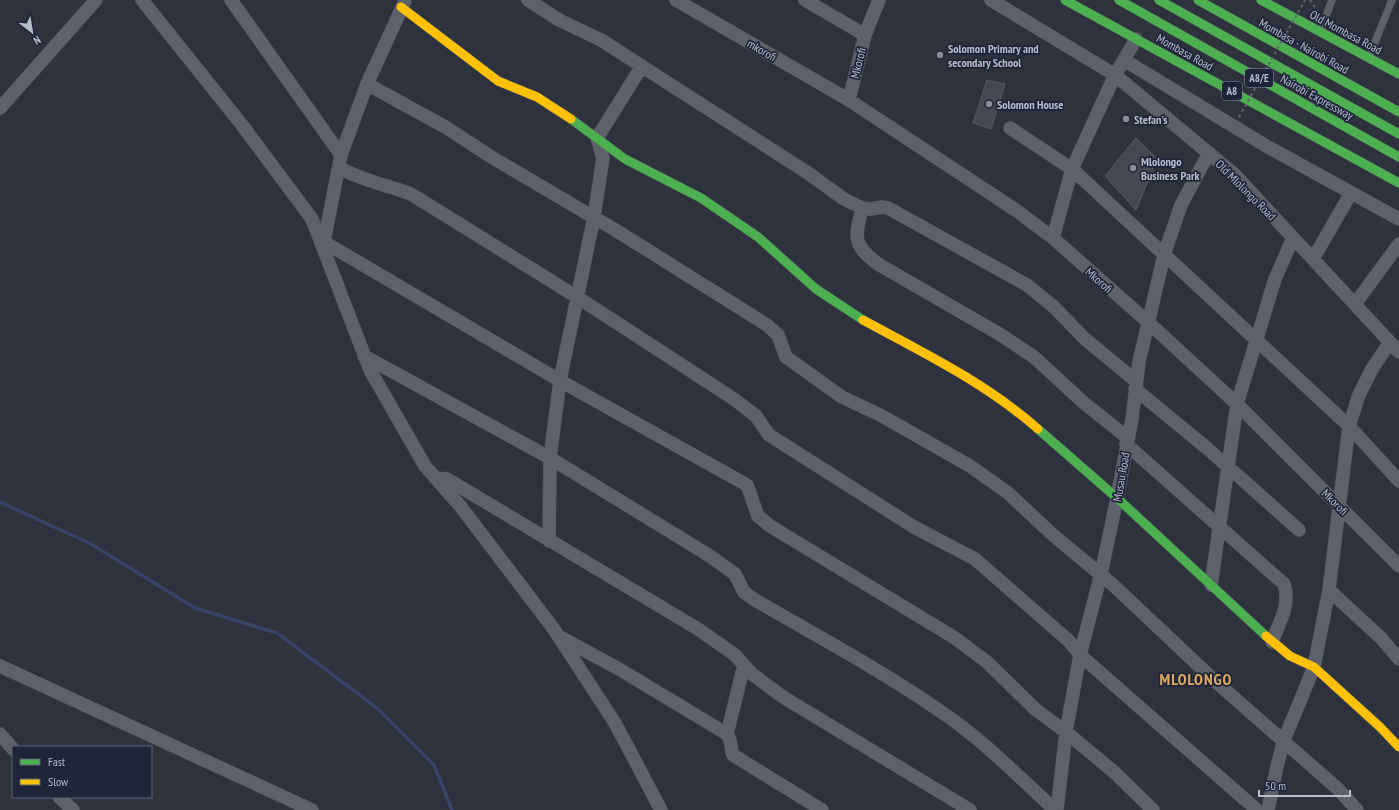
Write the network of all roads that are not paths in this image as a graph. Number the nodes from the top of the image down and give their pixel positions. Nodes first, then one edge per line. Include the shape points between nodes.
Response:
1 (142, 0) edge
2 (231, 0) edge
3 (528, 0) edge
4 (676, 0) edge
5 (805, 0) edge
6 (879, 0) edge
7 (991, 0) edge
8 (1065, 0) edge
9 (1119, 0) edge
10 (1159, 0) edge
11 (1198, 0) edge
12 (1261, 0) edge
13 (1332, 0) edge
14 (1392, 0) edge
15 (94, 1) edge
16 (404, 4) edge
17 (1320, 32) junction
18 (865, 35) junction
19 (1136, 39) junction
20 (1368, 58) junction
21 (1124, 60) junction
22 (642, 66) junction
23 (1399, 74) edge
24 (1115, 75) junction
25 (367, 84) junction
26 (849, 100) junction
27 (0, 108) edge
28 (1399, 112) edge
29 (1010, 128) dead end
30 (1399, 134) edge
31 (597, 138) junction
32 (1209, 153) junction
33 (341, 155) junction
34 (1399, 156) edge
35 (340, 168) junction
36 (1072, 169) junction
37 (1399, 183) edge
38 (1351, 193) junction
39 (862, 208) junction
40 (594, 217) junction
41 (1399, 219) edge
42 (1053, 238) junction
43 (1294, 238) junction
44 (323, 244) junction
45 (1397, 251) edge
46 (1164, 255) junction
47 (1313, 260) junction
48 (577, 297) junction
49 (1355, 304) junction
50 (1149, 323) junction
51 (1256, 341) junction
52 (1390, 342) junction
53 (1399, 352) edge
54 (364, 356) junction
55 (560, 380) junction
56 (1136, 385) junction
57 (1237, 404) junction
58 (1349, 426) junction
59 (1127, 441) junction
60 (550, 458) junction
61 (1229, 468) junction
62 (435, 478) junction
63 (1399, 481) edge
64 (1117, 498) junction
65 (1339, 506) junction
66 (1220, 528) junction
67 (1299, 530) dead end
68 (549, 541) junction
69 (1399, 566) edge
70 (1101, 574) junction
71 (1211, 585) junction
72 (1329, 590) junction
73 (559, 637) junction
74 (1272, 642) junction
75 (1080, 655) junction
76 (1399, 659) edge
77 (744, 665) junction
78 (0, 666) edge
79 (1314, 667) junction
80 (1066, 732) junction
81 (0, 734) edge
82 (727, 734) junction
83 (1284, 740) junction
84 (1399, 747) edge
85 (12, 748) edge
86 (60, 798) edge
87 (73, 810) edge
88 (312, 810) edge
89 (661, 810) edge
90 (822, 810) edge
91 (970, 810) edge
92 (1056, 810) edge
93 (1153, 810) edge
94 (1257, 810) edge
95 (1268, 810) edge
96 (1357, 810) edge

1 - 44 street via 312,219
2 - 33 street
3 - 22 street via 559,20 602,40
4 - 26 street, mkorofi
5 - 18 street
6 - 18 street, Mkorofi
7 - 24 street, Old Mlolongo Road
8 - 19 main road, Mombasa Road / A8
9 - 34 main road, Nairobi Expressway / A8/E
10 - 30 main road, Nairobi Expressway / A8/E
11 - 28 main road, Mombasa - Nairobi Road
12 - 17 main road, Old Mombasa Road
13 - 17 lane
14 - 20 lane
15 - 27 street
16 - 25 street
16 - 31 main road via 498,81 558,109
17 - 20 main road, Old Mombasa Road
18 - 26 street, Mkorofi
19 - 21 street
19 - 37 main road, Mombasa Road / A8
20 - 23 main road, Old Mombasa Road
21 - 24 street
21 - 38 street via 1268,147
22 - 31 street
22 - 39 street via 844,199
24 - 32 street, Old Mlolongo Road
24 - 36 street
25 - 33 street
25 - 40 street via 448,128 493,158
26 - 42 street, Mkorofi via 1017,211
29 - 36 street
31 - 40 street via 603,158
31 - 64 main road via 625,159 701,198 758,237 816,289 862,319 972,380 1013,407
32 - 43 street, Old Mlolongo Road via 1235,175
32 - 46 street, Musau Road via 1181,205
33 - 35 street
35 - 44 street
35 - 48 street via 368,182 411,194
36 - 42 street
36 - 46 street
38 - 41 street
38 - 47 street
39 - 56 street via 888,208 953,246 1027,284
39 - 59 street via 856,232 858,244 867,255 1034,357
40 - 48 street
40 - 70 street via 767,325 778,335 786,357 842,397 882,416 970,466 1008,492 1053,535
42 - 50 street, Mkorofi
43 - 47 street, Old Mlolongo Road
43 - 51 street via 1275,279
44 - 54 street
44 - 55 street
45 - 49 street
46 - 50 street, Musau Road
46 - 51 street
47 - 49 street, Old Mlolongo Road
48 - 55 street
48 - 75 street via 734,399 756,416 769,435 914,527 975,559 1068,641
49 - 52 street, Old Mlolongo Road
50 - 56 street, Musau Road
50 - 57 street, Mkorofi
51 - 57 street
51 - 58 street
52 - 53 street, Old Mlolongo Road
52 - 58 street via 1359,395
54 - 60 street
54 - 62 street via 425,466
55 - 60 street
55 - 80 street via 747,485 758,516 770,526 955,638 987,662 1035,709
56 - 59 street, Musau Road
56 - 61 street
57 - 61 street
57 - 65 street, Mkorofi
58 - 63 street
58 - 65 street
59 - 64 street, Musau Road
59 - 66 street
60 - 68 street
60 - 92 street via 710,556 735,574 744,592 755,600 886,676 941,712 992,751
61 - 66 street
61 - 67 street
62 - 68 street via 447,479
62 - 73 street via 506,564
64 - 70 street, Musau Road
64 - 71 main road
65 - 69 street, Mkorofi
65 - 72 street
66 - 71 street
66 - 74 street via 1284,584 1288,594 1286,607
68 - 77 street via 698,629 735,655
70 - 75 street, Musau Road
70 - 83 street via 1215,681
71 - 74 main road
72 - 76 street via 1381,638
72 - 79 street
73 - 82 street via 619,669
73 - 89 street via 615,723
74 - 79 main road via 1290,656
75 - 80 street, Musau Road
75 - 94 street
77 - 82 street
77 - 91 street via 783,697
78 - 88 street
79 - 83 street
79 - 84 main road
80 - 92 street, Musau Road
80 - 93 street via 1114,772
81 - 85 street
82 - 90 street via 731,740 733,755
83 - 95 street
83 - 96 street via 1338,789
86 - 87 street

